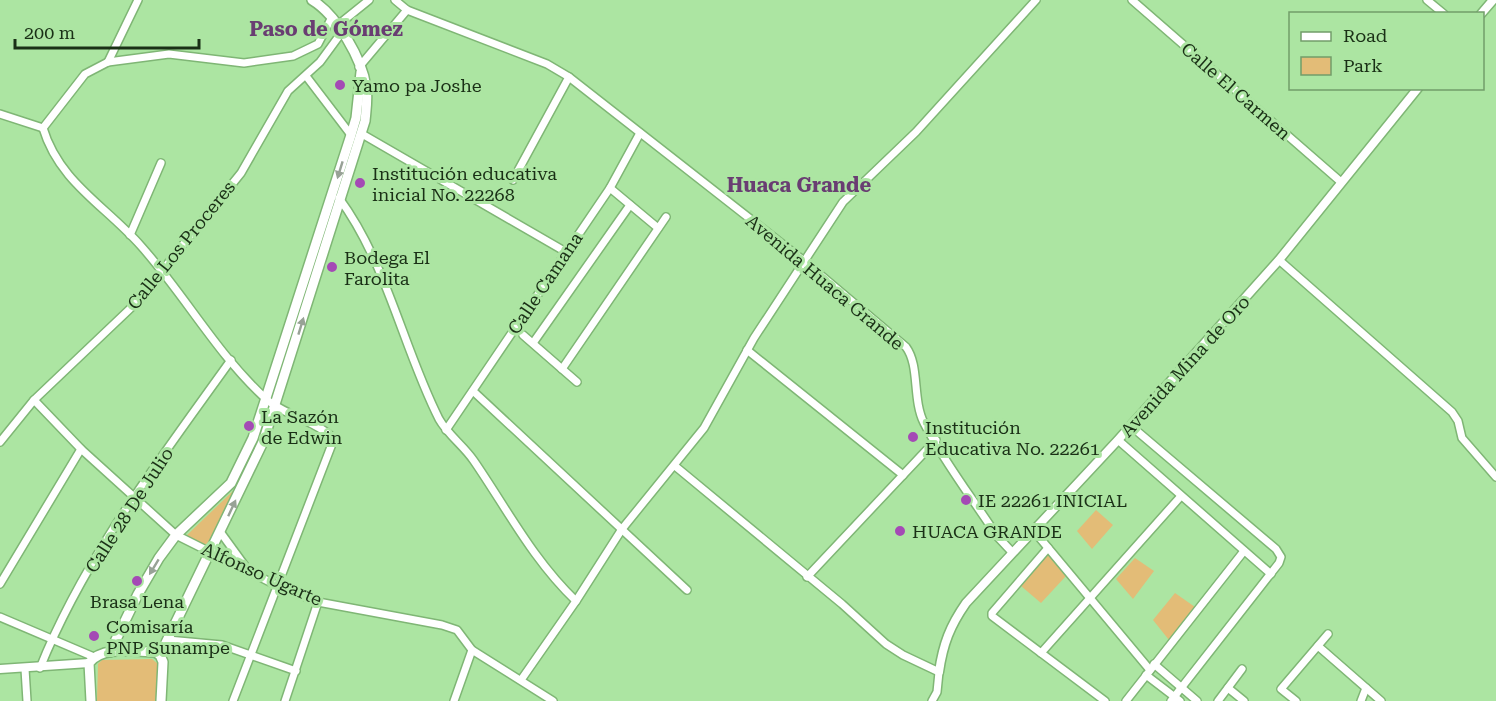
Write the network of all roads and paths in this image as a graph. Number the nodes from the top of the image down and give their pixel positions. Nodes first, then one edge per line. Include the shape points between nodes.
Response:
1 (138, 0) edge
2 (312, 0) edge
3 (369, 0) edge
4 (395, 0) edge
5 (1036, 0) edge
6 (1132, 0) edge
7 (1427, 0) edge
8 (1492, 0) edge
9 (408, 10) junction
10 (1442, 12) edge
11 (1483, 12) edge
12 (338, 25) junction
13 (108, 62) junction
14 (360, 70) junction
15 (306, 76) junction
16 (569, 77) junction
17 (1416, 90) edge
18 (0, 114) edge
19 (43, 128) junction
20 (640, 133) junction
21 (362, 134) junction
22 (351, 135) junction
23 (161, 163) dead end
24 (513, 180) dead end
25 (1341, 182) junction
26 (610, 188) junction
27 (333, 191) junction
28 (341, 199) junction
29 (630, 205) junction
30 (666, 217) dead end
31 (658, 228) junction
32 (130, 235) junction
33 (566, 252) junction
34 (1279, 260) junction
35 (804, 261) junction
36 (160, 271) junction
37 (523, 334) dead end
38 (533, 343) junction
39 (747, 350) junction
40 (231, 360) junction
41 (562, 369) junction
42 (577, 382) dead end
43 (472, 391) junction
44 (34, 400) junction
45 (267, 400) junction
46 (277, 405) junction
47 (1131, 426) junction
48 (446, 430) junction
49 (936, 440) junction
50 (1118, 440) junction
51 (0, 442) edge
52 (81, 449) junction
53 (675, 466) junction
54 (903, 475) junction
55 (1496, 477) edge
56 (134, 496) junction
57 (1181, 496) junction
58 (622, 529) junction
59 (1034, 531) junction
60 (221, 533) junction
61 (176, 535) junction
62 (1048, 548) junction
63 (1244, 550) junction
64 (1011, 551) junction
65 (211, 552) junction
66 (249, 570) junction
67 (1271, 574) junction
68 (807, 577) junction
69 (0, 584) edge
70 (278, 586) junction
71 (687, 590) dead end
72 (1091, 599) junction
73 (576, 601) junction
74 (318, 603) junction
75 (0, 617) edge
76 (1328, 634) dead end
77 (51, 640) junction
78 (168, 640) junction
79 (1318, 645) junction
80 (472, 650) junction
81 (110, 652) junction
82 (1041, 653) junction
83 (160, 655) junction
84 (250, 656) junction
85 (92, 660) junction
86 (40, 668) junction
87 (0, 669) edge
88 (25, 669) junction
89 (1150, 669) junction
90 (1242, 669) dead end
91 (296, 671) junction
92 (939, 672) junction
93 (521, 680) junction
94 (1181, 687) junction
95 (1228, 688) junction
96 (1366, 688) junction
97 (1175, 699) edge
98 (27, 701) edge
99 (91, 701) edge
100 (161, 701) edge
101 (233, 701) edge
102 (285, 701) edge
103 (454, 701) edge
104 (553, 701) edge
105 (932, 701) edge
106 (1105, 701) edge
107 (1126, 701) edge
108 (1197, 701) edge
109 (1218, 701) edge
110 (1244, 701) edge
111 (1296, 701) edge
112 (1361, 701) edge
113 (1381, 701) edge

1 - 13 street
2 - 12 main road
3 - 12 street
4 - 9 street, Avenida Huaca Grande
5 - 35 street via 916,132 850,193
6 - 25 street, Calle El Carmen
7 - 10 street
8 - 11 street
9 - 14 street
9 - 16 street, Avenida Huaca Grande via 547,64
12 - 13 street via 318,44 293,56 226,63 169,54
12 - 14 main road
12 - 15 street, Calle Los Proceres
13 - 19 street via 85,74
14 - 21 main road via 367,90
14 - 22 main road
15 - 22 street
15 - 36 street, Calle Los Proceres via 288,91 241,173
16 - 20 street, Avenida Huaca Grande
16 - 24 street
17 - 25 street, Avenida Mina de Oro
18 - 19 street
19 - 32 street via 53,153 75,185
20 - 26 street, Calle Camana
20 - 35 street, Avenida Huaca Grande
21 - 28 main road
21 - 33 street
22 -> 27 main road
23 - 32 street
25 - 34 street, Avenida Mina de Oro
26 - 29 street
26 - 33 street, Calle Camana
27 - 28 street
27 - 45 main road
46 -> 28 main road
28 - 48 street via 369,252
29 - 31 street
29 - 38 street
30 - 31 street
31 - 41 street
32 - 36 street
33 - 43 street, Calle Camana
34 - 47 street, Avenida Mina de Oro
34 - 55 street via 1452,412 1462,438
35 - 39 street
35 - 49 street, Avenida Huaca Grande via 906,347 912,360 915,399
36 - 40 street
36 - 44 street, Calle Los Proceres via 135,304
37 - 38 street
38 - 41 street
39 - 53 street via 704,428
39 - 54 street
40 - 45 street
40 - 56 street, Calle 28 De Julio
41 - 42 street
43 - 48 street, Calle Camana
43 - 58 street
44 - 51 street, Calle Los Proceres
44 - 52 street, Alfonso Ugarte
45 - 46 street
45 - 61 main road via 235,477
60 -> 46 main road
46 - 70 street via 331,435 333,442
47 - 50 street, Avenida Mina de Oro
47 - 67 street via 1278,551 1280,560
48 - 73 street via 471,456 529,548
49 - 54 street
49 - 64 street, Avenida Huaca Grande via 997,536
50 - 57 street
50 - 59 street, Avenida Mina de Oro
52 - 56 street, Alfonso Ugarte
52 - 69 street
53 - 58 street
53 - 68 street
54 - 68 street
56 - 61 street, Alfonso Ugarte
56 - 77 street, Calle 28 De Julio
57 - 63 street
57 - 72 street
58 - 71 street
58 - 73 street
59 - 62 street
59 - 64 street, Avenida Mina de Oro
60 - 65 main road
60 - 66 street
61 - 65 street, Alfonso Ugarte
61 -> 81 main road via 138,594
62 - 72 street
62 - 82 street via 992,613
63 - 67 street
63 - 89 street
64 - 92 street, Avenida Mina de Oro via 952,624 942,646
65 - 66 street, Alfonso Ugarte
65 - 78 main road
66 - 70 street, Alfonso Ugarte
67 - 94 street
68 - 92 street via 886,644
70 - 74 street, Alfonso Ugarte
70 - 84 street
72 - 82 street
72 - 89 street
73 - 93 street
74 - 80 street, Alfonso Ugarte via 442,625 457,630
74 - 91 street
75 - 77 street
76 - 79 street
77 - 85 street
77 - 86 street, Calle 28 De Julio
78 - 83 main road
78 - 84 street via 205,641
79 - 96 street
79 - 111 street via 1281,689
80 - 93 street, Alfonso Ugarte
80 - 103 street
81 - 83 main road
81 - 85 main road
82 - 106 street
83 - 100 main road
84 - 91 street
84 - 101 street
85 - 86 street
85 - 99 main road
86 - 88 street
87 - 88 street
88 - 98 street
89 - 94 street
89 - 97 street
89 - 107 street
90 - 95 street
91 - 102 street
92 - 105 street
93 - 104 street, Alfonso Ugarte
94 - 97 street
94 - 108 street
95 - 109 street
95 - 110 street
96 - 112 street
96 - 113 street

